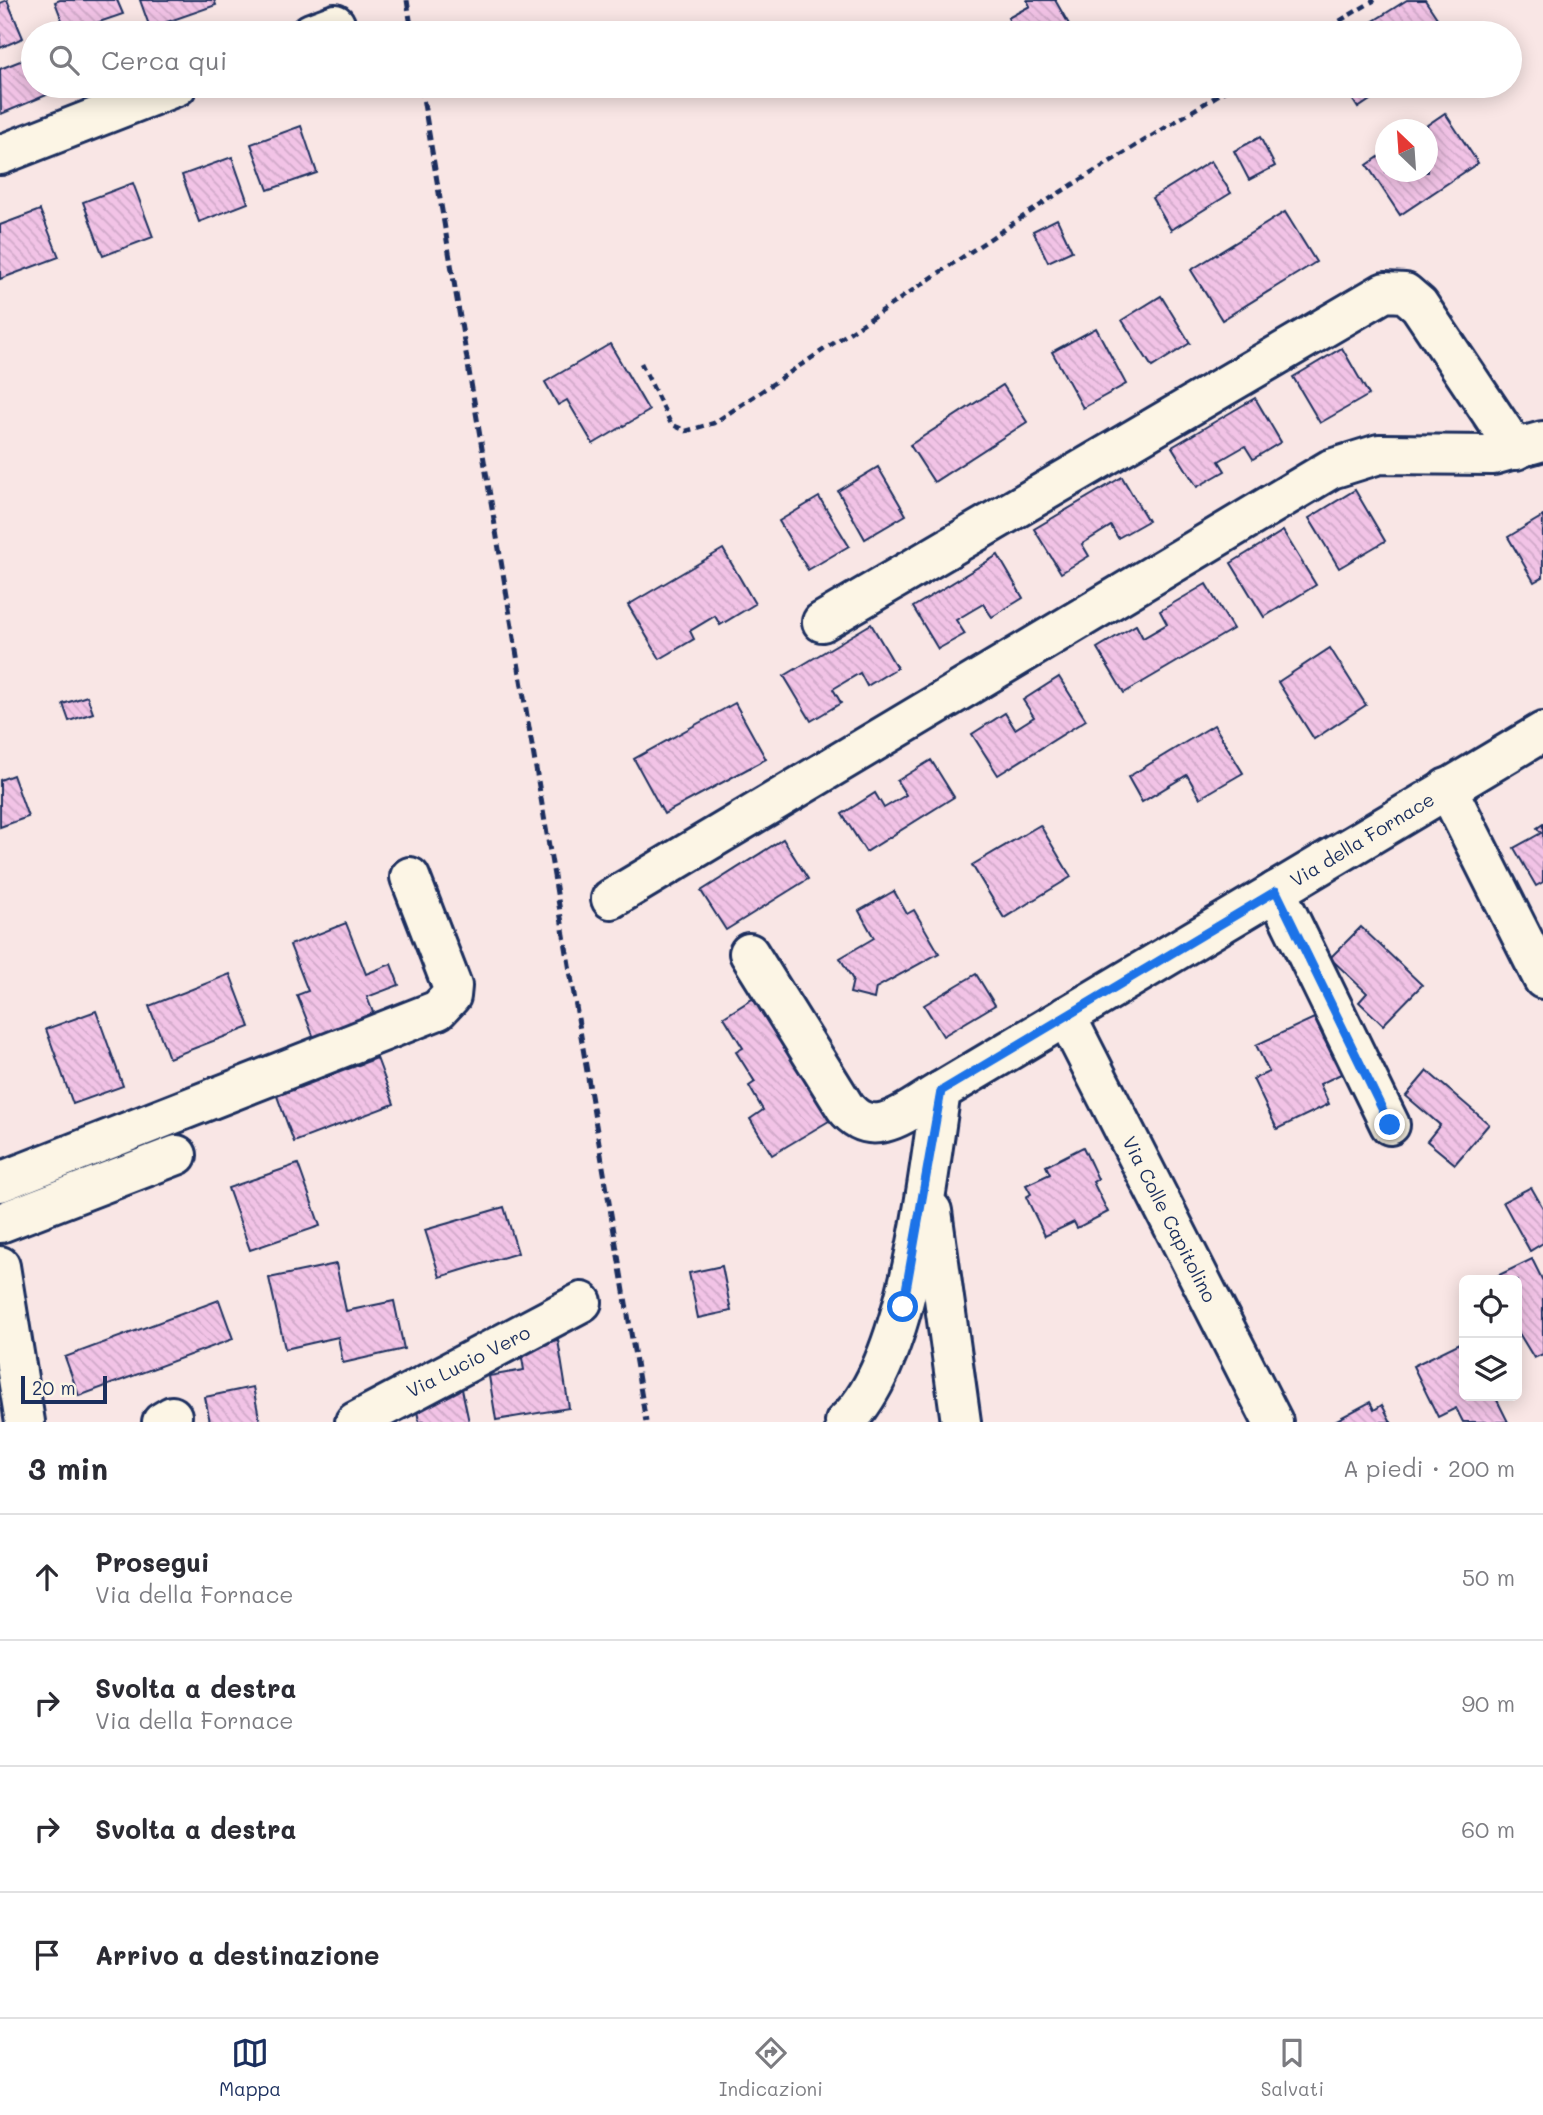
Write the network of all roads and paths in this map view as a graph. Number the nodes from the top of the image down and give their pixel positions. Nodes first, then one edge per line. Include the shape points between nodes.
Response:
1 (1375, 0) edge
2 (1340, 21) edge
3 (146, 98) edge
4 (1214, 98) edge
5 (0, 155) edge
6 (641, 363) dead end
7 (1530, 446) edge
8 (822, 622) dead end
9 (1543, 732) edge
10 (1447, 788) junction
11 (410, 877) dead end
12 (1276, 891) junction
13 (611, 899) dead end
14 (749, 953) dead end
15 (1543, 979) edge
16 (1066, 1016) junction
17 (941, 1091) junction
18 (1390, 1125) dead end
19 (177, 1155) dead end
20 (928, 1181) junction
21 (0, 1182) edge
22 (0, 1223) edge
23 (0, 1266) edge
24 (582, 1301) dead end
25 (25, 1422) edge
26 (355, 1422) edge
27 (845, 1422) edge
28 (961, 1422) edge
29 (1273, 1422) edge

1 - 2 path
3 - 5 street
4 - 6 path via 1051,198 704,428 686,431 671,424
7 - 8 street via 1416,301 1399,291 1385,292
7 - 13 street via 1484,455 1379,454 1331,469
9 - 10 street, Via della Fornace
10 - 12 street, Via della Fornace
10 - 15 street
11 - 21 street via 452,986 451,996 439,1010
12 - 16 street, Via della Fornace
12 - 18 street
14 - 17 street, Via della Fornace via 856,1121 886,1123
16 - 17 street, Via della Fornace
16 - 29 street, Via Colle Capitolino
17 - 20 street
19 - 22 street
20 - 27 street via 900,1320 881,1371
20 - 28 street
23 - 25 street
24 - 26 street, Via Lucio Vero

